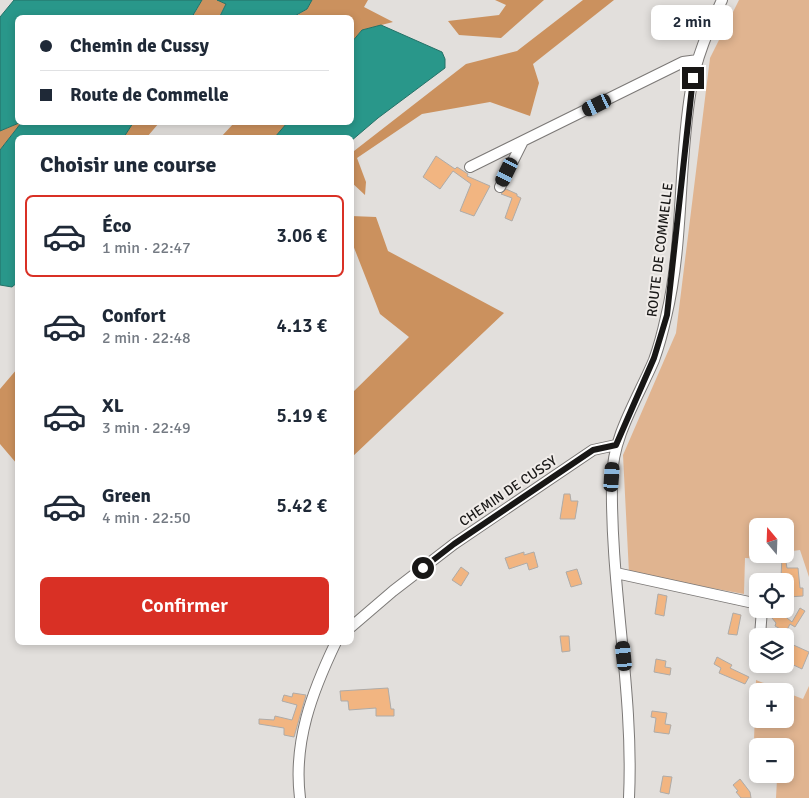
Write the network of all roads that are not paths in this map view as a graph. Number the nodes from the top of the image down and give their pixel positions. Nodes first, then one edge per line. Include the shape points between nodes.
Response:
1 (722, 0) edge
2 (698, 60) junction
3 (523, 141) junction
4 (470, 167) dead end
5 (500, 188) dead end
6 (616, 445) junction
7 (616, 573) junction
8 (749, 602) edge
9 (354, 624) edge
10 (335, 645) edge
11 (300, 798) edge
12 (629, 798) edge

1 - 2 street, ROUTE DE COMMELLE
2 - 3 street via 683,62
2 - 6 street, ROUTE DE COMMELLE via 690,90 667,315 654,358
3 - 4 street
3 - 5 street
6 - 7 street, ROUTE DE COMMELLE via 612,477
6 - 9 street, CHEMIN DE CUSSY via 593,450 454,544
7 - 8 street
7 - 12 street, ROUTE DE COMMELLE via 626,673
10 - 11 street via 305,718 297,773

